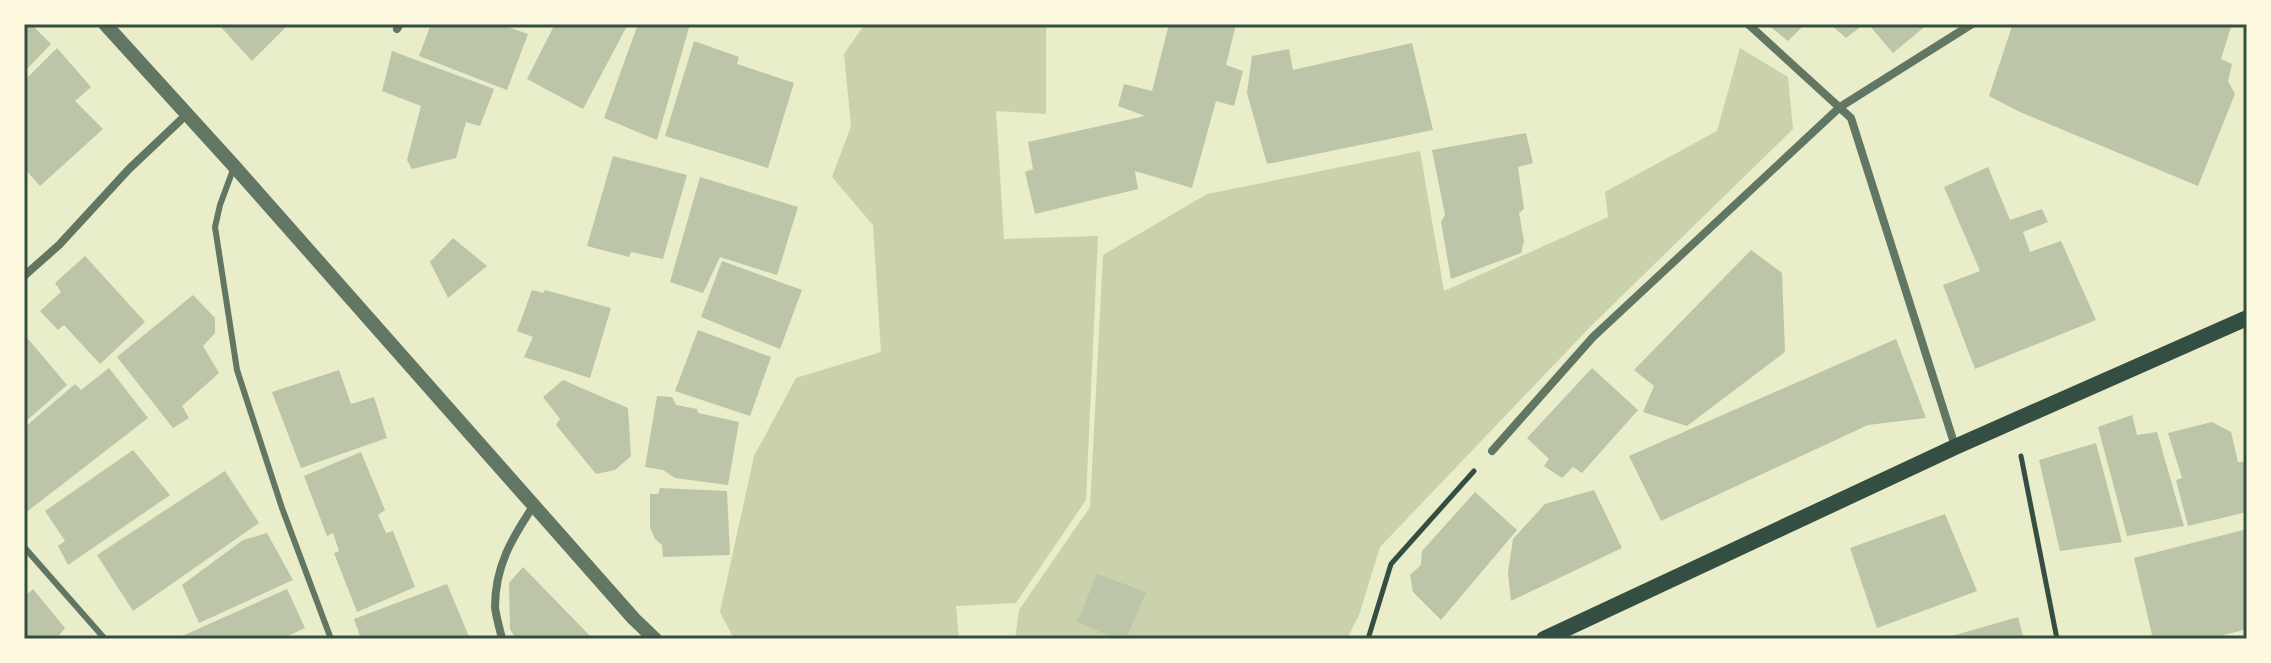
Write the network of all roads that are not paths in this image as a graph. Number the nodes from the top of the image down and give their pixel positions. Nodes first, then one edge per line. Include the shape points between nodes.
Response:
1 (105, 24) edge
2 (1748, 24) edge
3 (1972, 24) edge
4 (1840, 107) junction
5 (186, 115) junction
6 (234, 166) junction
7 (24, 276) edge
8 (2247, 318) edge
9 (1955, 447) junction
10 (1492, 451) road end
11 (534, 505) junction
12 (24, 547) edge
13 (105, 639) edge
14 (331, 639) edge
15 (502, 639) edge
16 (655, 639) edge
17 (1544, 639) edge

1 - 5 street
2 - 4 street
3 - 4 street
4 - 9 street via 1851,118
4 - 10 street via 1593,337
5 - 6 street
5 - 7 street
6 - 11 street
6 - 14 lane via 215,227 237,370
8 - 9 main road
9 - 17 main road
11 - 15 street via 501,564 495,609
11 - 16 street
12 - 13 lane

